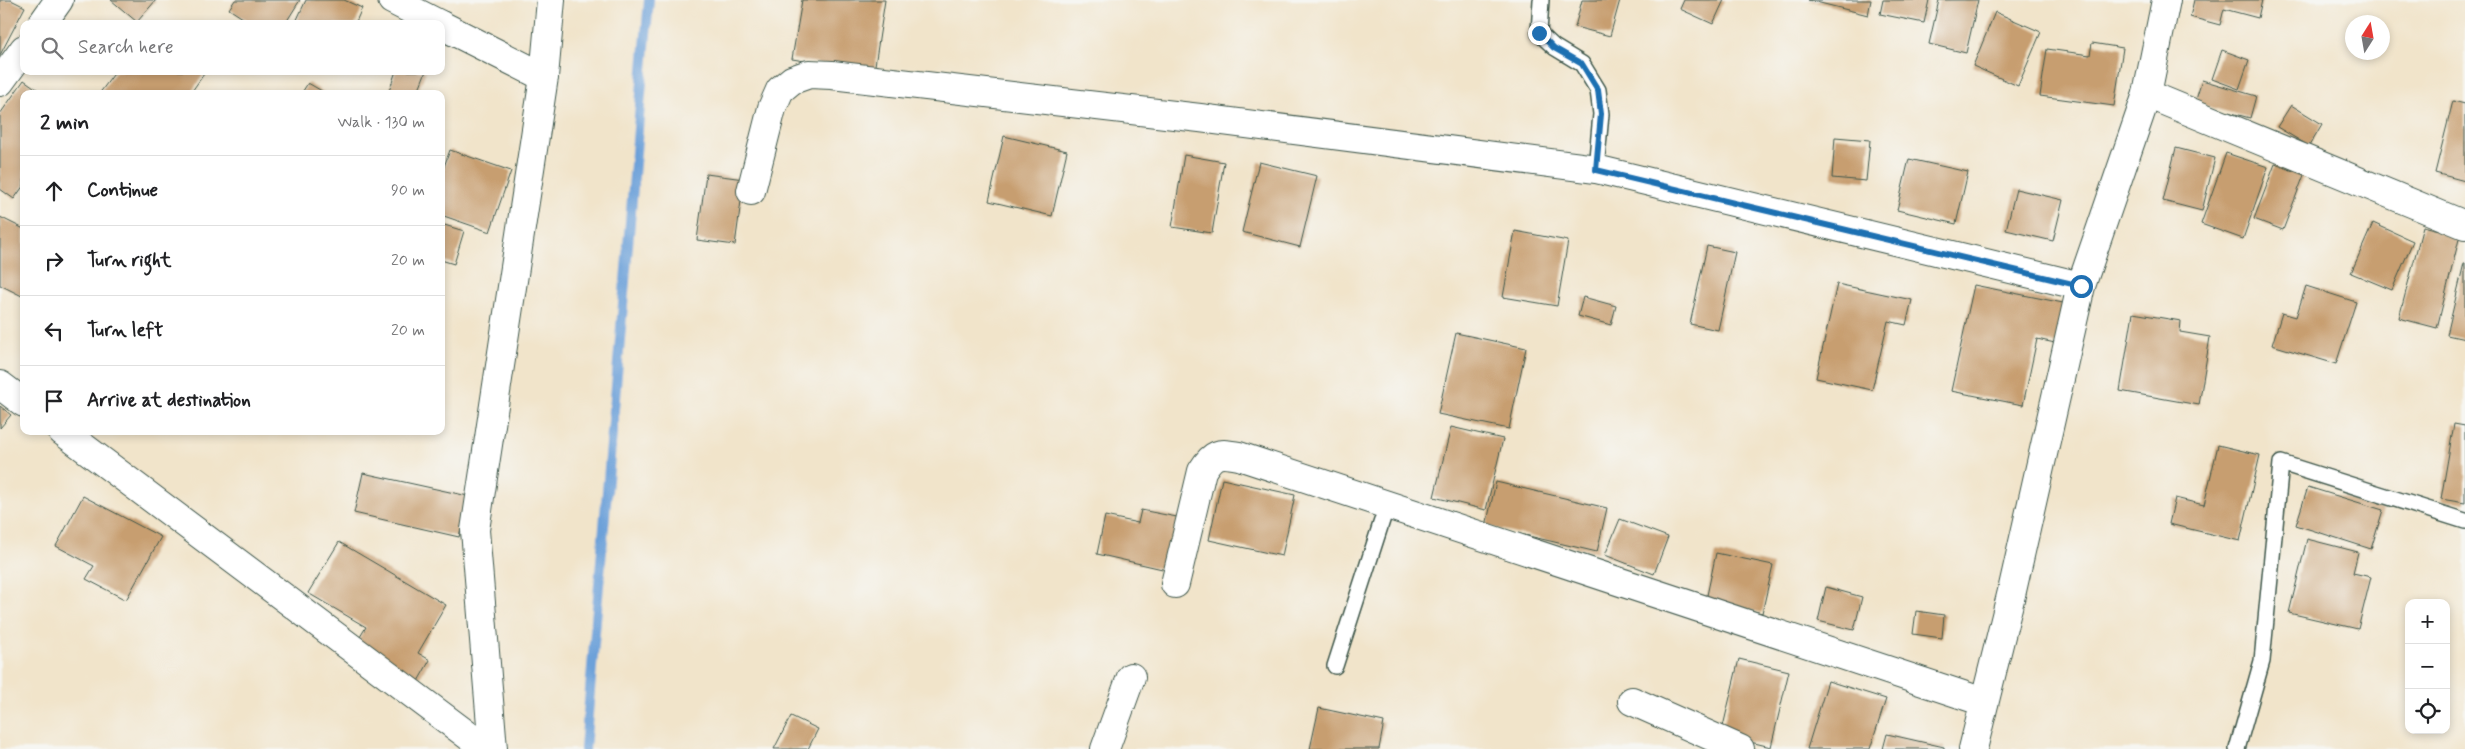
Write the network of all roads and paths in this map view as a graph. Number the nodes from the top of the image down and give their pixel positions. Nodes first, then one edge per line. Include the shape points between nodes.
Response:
1 (59, 0) edge
2 (392, 0) edge
3 (551, 0) edge
4 (1541, 0) edge
5 (2166, 0) edge
6 (45, 20) edge
7 (432, 20) edge
8 (445, 27) edge
9 (20, 54) edge
10 (544, 77) junction
11 (0, 82) edge
12 (2147, 94) junction
13 (1596, 170) junction
14 (751, 191) dead end
15 (2465, 225) edge
16 (2081, 286) junction
17 (0, 385) edge
18 (20, 400) edge
19 (67, 435) edge
20 (1388, 505) junction
21 (2465, 520) edge
22 (1175, 584) dead end
23 (1335, 666) dead end
24 (1131, 677) dead end
25 (1632, 701) dead end
26 (1984, 702) junction
27 (486, 749) edge
28 (493, 749) edge
29 (1105, 749) edge
30 (1740, 749) edge
31 (1973, 749) edge
32 (2237, 749) edge

1 - 6 street
2 - 7 street
3 - 10 street
4 - 13 lane via 1539,33 1554,48 1582,64 1598,90 1601,114
5 - 12 street
8 - 10 street
9 - 11 street
10 - 28 street via 475,530
12 - 15 street
12 - 16 street
13 - 14 street via 1200,118 809,74 792,80 780,90 772,108
13 - 16 street
16 - 26 street via 2015,581
17 - 18 street
19 - 27 street
20 - 22 street via 1239,456 1223,453 1211,457 1202,471
20 - 23 lane
20 - 26 street
21 - 32 lane via 2281,463 2262,660
24 - 29 street
25 - 30 street
26 - 31 street

